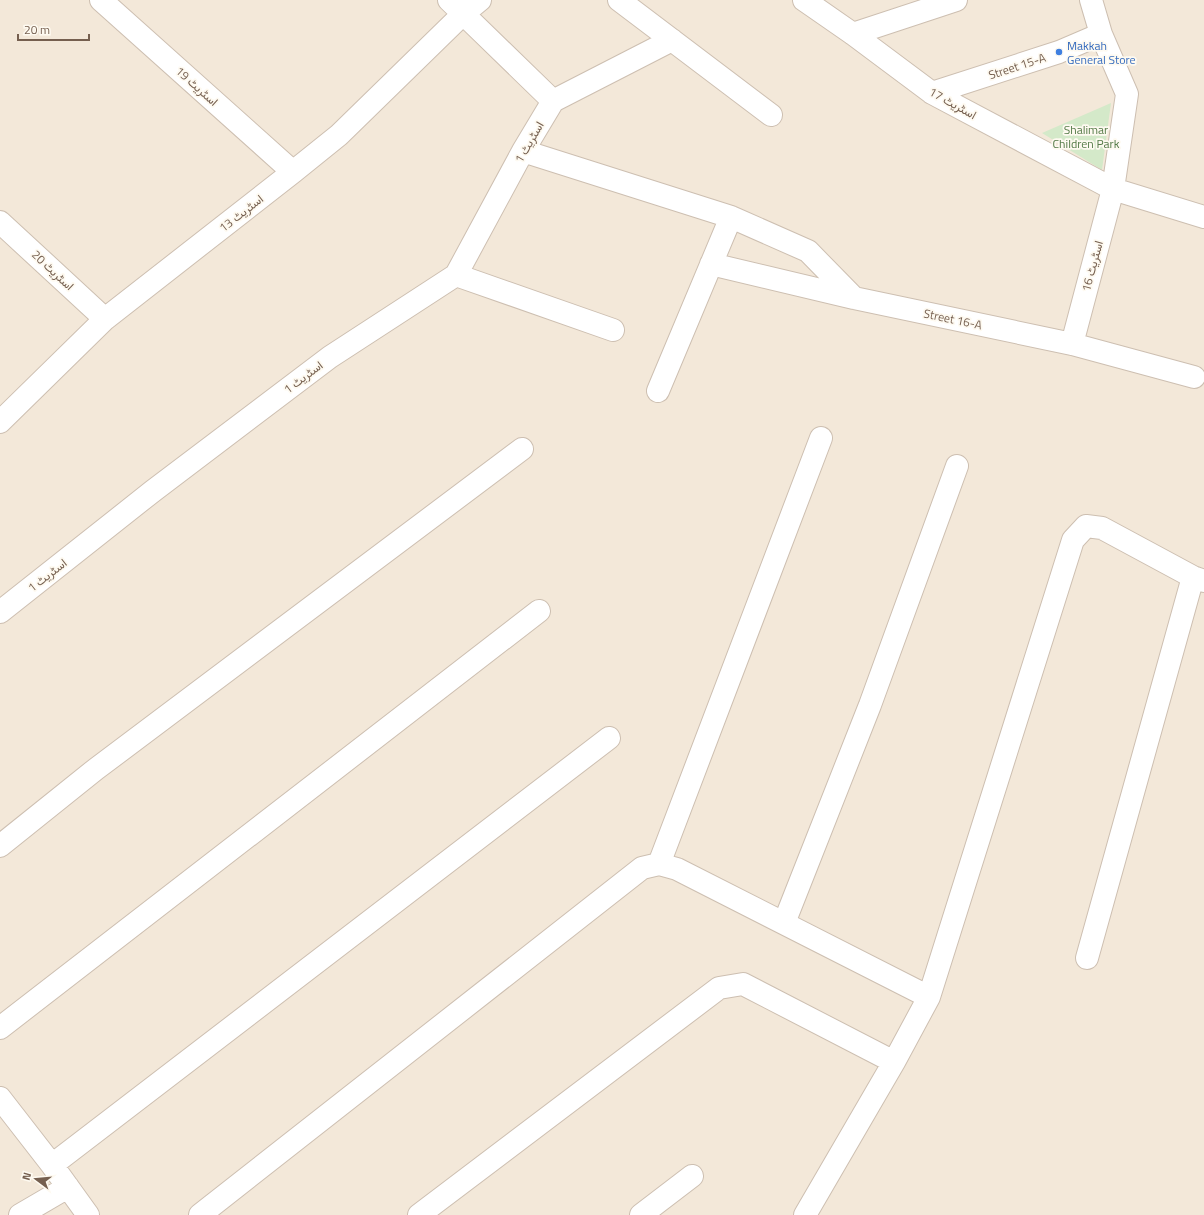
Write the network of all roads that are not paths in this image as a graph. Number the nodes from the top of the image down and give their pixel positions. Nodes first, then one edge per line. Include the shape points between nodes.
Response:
1 (101, 0) edge
2 (480, 0) edge
3 (619, 0) edge
4 (804, 0) edge
5 (956, 0) edge
6 (1091, 0) edge
7 (456, 7) edge
8 (853, 34) junction
9 (1101, 34) junction
10 (672, 40) junction
11 (932, 93) junction
12 (552, 101) junction
13 (771, 115) dead end
14 (522, 151) junction
15 (293, 172) junction
16 (1113, 189) junction
17 (1204, 216) edge
18 (731, 217) junction
19 (0, 222) edge
20 (711, 264) junction
21 (456, 275) junction
22 (854, 298) junction
23 (105, 319) junction
24 (613, 330) dead end
25 (1072, 344) junction
26 (1194, 377) dead end
27 (658, 391) dead end
28 (0, 422) edge
29 (821, 438) dead end
30 (522, 449) dead end
31 (957, 466) dead end
32 (1199, 579) edge
33 (539, 611) dead end
34 (0, 612) edge
35 (609, 738) dead end
36 (0, 846) edge
37 (659, 864) junction
38 (784, 923) junction
39 (1087, 958) dead end
40 (929, 997) junction
41 (0, 1028) edge
42 (894, 1062) junction
43 (0, 1098) edge
44 (52, 1165) junction
45 (692, 1176) dead end
46 (68, 1187) junction
47 (20, 1215) edge
48 (88, 1215) edge
49 (200, 1215) edge
50 (419, 1215) edge
51 (641, 1215) edge
52 (805, 1215) edge

1 - 15 street, اسٹریٹ 19
2 - 7 street, اسٹریٹ 13
3 - 10 street
4 - 8 street, اسٹریٹ 17
5 - 8 street
6 - 9 street, اسٹریٹ 16
7 - 12 street
7 - 15 street, اسٹریٹ 13 via 339,135
8 - 11 street, اسٹریٹ 17
9 - 11 street, Street 15-A via 1060,52
9 - 16 street, اسٹریٹ 16 via 1127,94
10 - 12 street
10 - 13 street
11 - 16 street, اسٹریٹ 17
12 - 14 street, اسٹریٹ 1
14 - 18 street
14 - 21 street, اسٹریٹ 1
15 - 23 street, اسٹریٹ 13
16 - 17 street, اسٹریٹ 17
16 - 25 street, اسٹریٹ 16
18 - 20 street
18 - 22 street via 808,251
19 - 23 street, اسٹریٹ 20
20 - 22 street, Street 16-A
20 - 27 street
21 - 24 street
21 - 34 street, اسٹریٹ 1 via 330,357 153,491
22 - 25 street, Street 16-A
23 - 28 street, اسٹریٹ 13
25 - 26 street, Street 16-A
29 - 37 street
30 - 36 street via 96,769
31 - 38 street via 870,706
32 - 39 street
32 - 40 street via 1102,528 1086,526 1073,540
33 - 41 street
35 - 44 street
37 - 38 street via 677,869
37 - 49 street via 642,868
38 - 40 street
40 - 42 street
42 - 50 street via 743,984 719,988
42 - 52 street
43 - 44 street
44 - 46 street
45 - 51 street
46 - 47 street
46 - 48 street

